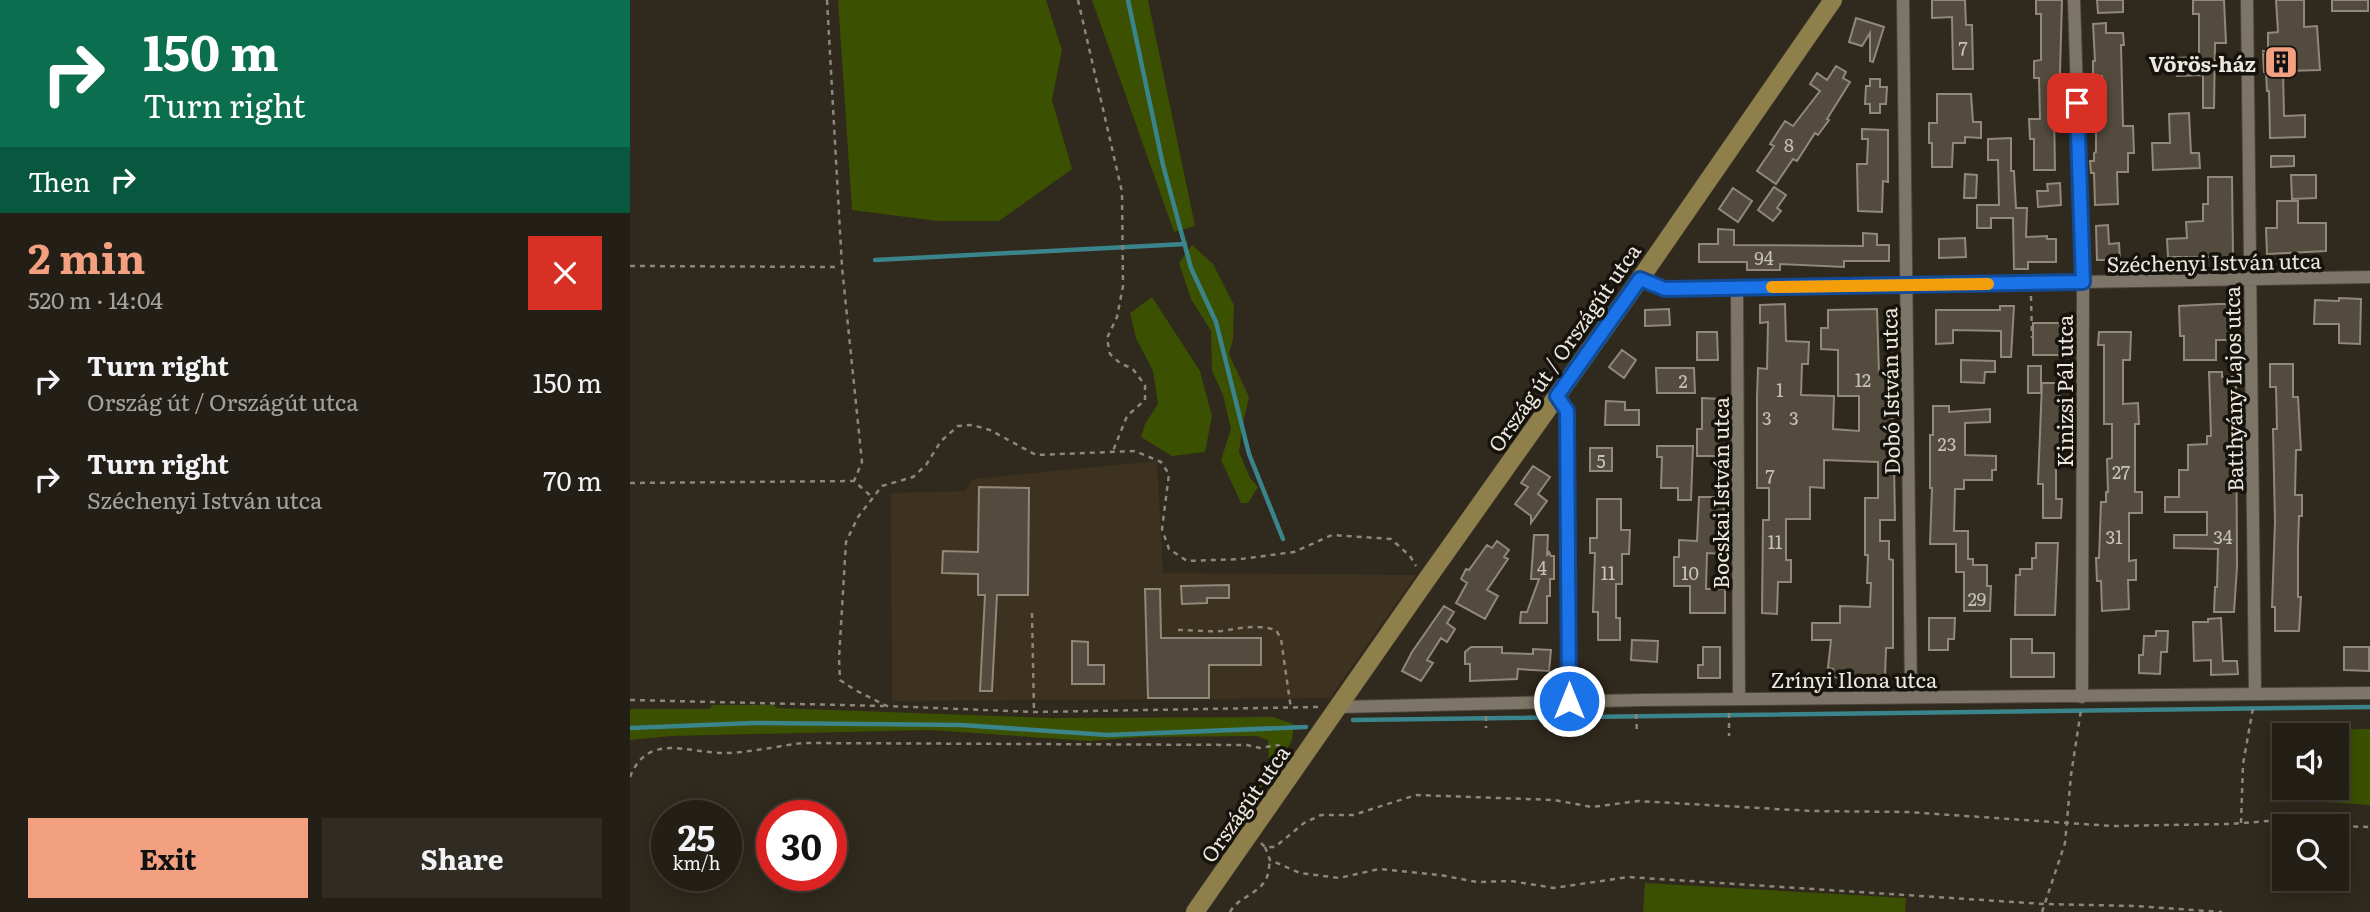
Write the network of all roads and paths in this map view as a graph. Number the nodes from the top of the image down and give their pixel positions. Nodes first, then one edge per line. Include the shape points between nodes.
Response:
1 (827, 0) edge
2 (1078, 0) edge
3 (1833, 0) edge
4 (1903, 0) edge
5 (2074, 0) edge
6 (2247, 0) edge
7 (630, 266) edge
8 (842, 267) junction
9 (2370, 277) edge
10 (1640, 279) junction
11 (2250, 279) junction
12 (2083, 282) junction
13 (2031, 283) junction
14 (1907, 285) junction
15 (1737, 287) junction
16 (2032, 338) dead end
17 (1557, 396) junction
18 (1113, 452) junction
19 (854, 481) junction
20 (630, 483) edge
21 (872, 497) junction
22 (1424, 582) junction
23 (1032, 613) dead end
24 (1178, 630) dead end
25 (2370, 693) edge
26 (2255, 694) junction
27 (1911, 697) junction
28 (2082, 697) junction
29 (1739, 699) junction
30 (630, 700) edge
31 (1569, 701) junction
32 (887, 706) junction
33 (1291, 709) junction
34 (1728, 710) dead end
35 (1636, 711) dead end
36 (1034, 712) junction
37 (1334, 713) junction
38 (1486, 713) dead end
39 (1486, 726) dead end
40 (1637, 733) dead end
41 (1729, 736) dead end
42 (1302, 760) junction
43 (635, 763) junction
44 (630, 768) edge
45 (630, 777) edge
46 (2067, 823) junction
47 (2241, 823) junction
48 (2370, 827) edge
49 (1251, 834) junction
50 (1265, 848) junction
51 (1270, 860) junction
52 (2044, 904) junction
53 (1195, 912) edge
54 (1230, 912) edge
55 (2042, 912) edge
56 (2222, 912) edge

1 - 8 path
2 - 18 path via 1122,192 1124,286 1107,338 1110,354 1132,368 1145,385 1145,400 1127,416
3 - 10 main road, Ország út / Országút utca
4 - 14 street, Dobó István utca
5 - 12 street, Kinizsi Pál utca
6 - 11 street, Batthyány Lajos utca
7 - 8 path
8 - 19 path via 862,462
9 - 11 street, Széchenyi István utca
10 - 15 street, Széchenyi István utca via 1665,289
10 - 17 main road, Ország út / Országút utca
11 - 12 street, Széchenyi István utca
11 - 26 street, Batthyány Lajos utca
12 - 13 street, Széchenyi István utca
12 - 28 street, Kinizsi Pál utca
13 - 14 street, Széchenyi István utca
13 - 16 path
14 - 15 street, Széchenyi István utca
14 - 27 street, Dobó István utca
15 - 29 street, Bocskai István utca
17 - 22 main road, Ország út / Országút utca
17 - 31 street via 1567,411
18 - 21 path via 1036,455 990,430 958,426 913,477 882,486
18 - 22 path via 1135,451 1161,462 1169,474 1162,528 1169,549 1187,561 1294,552 1332,535 1391,539 1410,556
19 - 20 path
19 - 21 path
21 - 32 path via 845,542 840,680
22 - 37 main road, Ország út / Országút utca
23 - 36 path
24 - 33 path via 1262,626 1276,630
25 - 26 street, Zrínyi Ilona utca
26 - 28 street, Zrínyi Ilona utca
26 - 47 path via 2243,764
27 - 28 street, Zrínyi Ilona utca
27 - 29 street, Zrínyi Ilona utca
28 - 46 path
29 - 31 street, Zrínyi Ilona utca
30 - 32 path
31 - 37 street, Zrínyi Ilona utca
32 - 36 path
33 - 36 path
33 - 37 path
34 - 41 path
35 - 40 path
37 - 42 main road, Országút utca
38 - 39 path
42 - 43 path via 1278,745 803,743 730,753 664,747
42 - 49 main road, Országút utca
43 - 44 path
43 - 45 path
46 - 47 path
46 - 50 path via 1638,802 1592,807 1554,800 1416,795 1353,815 1321,815 1275,847
46 - 52 path via 2065,843
47 - 48 path via 2281,820
49 - 50 path
49 - 53 main road, Országút utca
50 - 51 path
51 - 52 path via 1300,873 1339,878 1379,869 1554,888 1628,877
51 - 54 path via 1267,879
52 - 55 path
52 - 56 path

